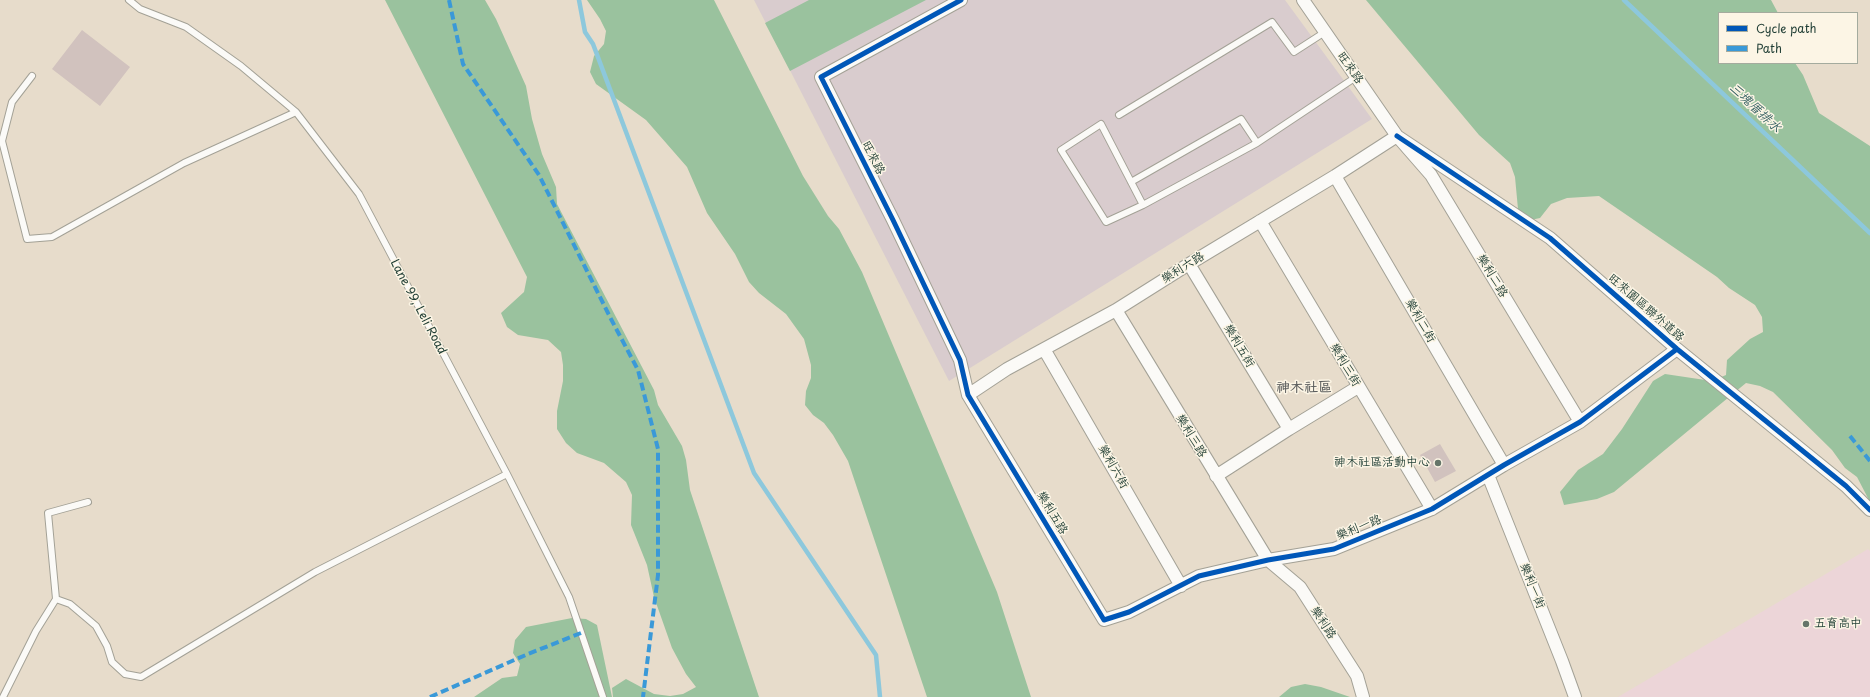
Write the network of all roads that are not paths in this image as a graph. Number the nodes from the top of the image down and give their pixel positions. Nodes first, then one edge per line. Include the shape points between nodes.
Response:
1 (129, 0) edge
2 (961, 0) edge
3 (1303, 0) edge
4 (1325, 32) junction
5 (32, 76) dead end
6 (1356, 78) junction
7 (296, 112) junction
8 (1119, 115) dead end
9 (1397, 136) junction
10 (1257, 143) junction
11 (1335, 176) junction
12 (1131, 182) junction
13 (1143, 205) junction
14 (1260, 221) junction
15 (1188, 264) junction
16 (1116, 310) junction
17 (1044, 349) junction
18 (1677, 349) junction
19 (1358, 387) junction
20 (968, 395) junction
21 (1580, 422) junction
22 (1289, 429) junction
23 (1504, 465) junction
24 (507, 474) junction
25 (1488, 475) junction
26 (1216, 476) junction
27 (88, 502) dead end
28 (1432, 509) junction
29 (1870, 510) edge
30 (1268, 560) junction
31 (1181, 586) junction
32 (56, 599) junction
33 (1130, 612) joint
34 (3, 697) edge
35 (603, 697) edge
36 (1363, 697) edge
37 (1575, 697) edge

1 - 7 lane, Lane 99, Leli Road via 140,9 186,27 241,66
2 - 20 street, 旺來路 via 821,77 960,360
3 - 4 street, 旺來路
4 - 6 street, 旺來路
4 - 8 lane via 1294,52 1272,22
5 - 7 lane via 12,102 2,141 27,239 52,237 184,163
6 - 9 street, 旺來路
6 - 10 lane
7 - 24 lane, Lane 99, Leli Road via 358,194
9 - 11 street, 樂利六路
9 - 18 street, 旺來園區聯外道路 via 1550,238
9 - 21 street, 樂利二路 via 1431,175
10 - 12 lane via 1241,119
10 - 13 lane
11 - 14 street, 樂利六路
11 - 23 street, 樂利二街
12 - 13 lane
12 - 13 lane via 1101,124 1061,150 1106,222
14 - 15 street, 樂利六路
14 - 19 street, 樂利三街
15 - 16 street, 樂利六路
15 - 22 street, 樂利五街
16 - 17 street, 樂利六路
16 - 26 street, 樂利三路
17 - 20 street, 樂利六路 via 1006,369
17 - 31 street, 樂利六街
18 - 21 street, 樂利一路
18 - 29 street, 旺來園區聯外道路 via 1846,486
19 - 22 street
19 - 28 street, 樂利三街
20 - 33 street, 樂利五路 via 1104,620
21 - 23 street, 樂利一路
22 - 26 street
23 - 25 street, 樂利一路
24 - 32 lane via 315,572 141,676 125,674 112,662 96,626 70,604
24 - 35 lane, Lane 99, Leli Road via 569,597
25 - 28 street, 樂利一路
25 - 37 street, 樂利一街
26 - 30 street, 樂利三路
27 - 32 lane via 48,513
28 - 30 street, 樂利一路 via 1334,549
30 - 31 street, 樂利一路 via 1199,576
30 - 36 street, 樂利路 via 1300,587 1357,676
31 - 33 street, 樂利一路
32 - 34 lane via 36,630

